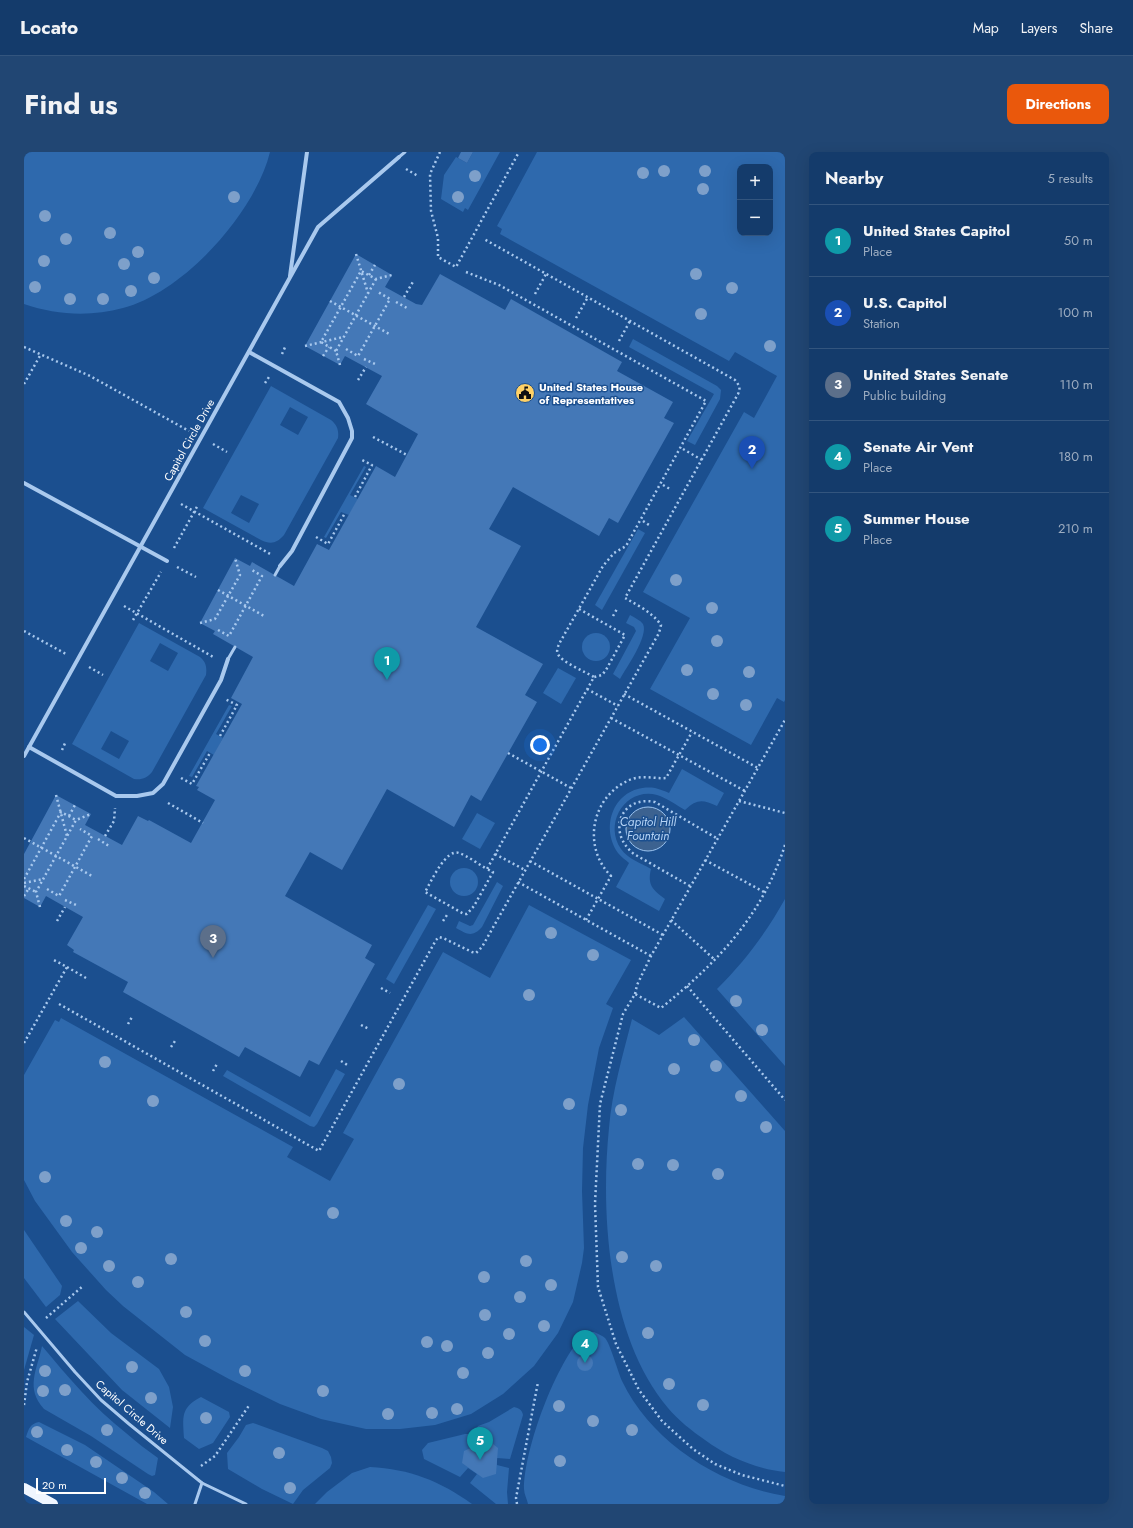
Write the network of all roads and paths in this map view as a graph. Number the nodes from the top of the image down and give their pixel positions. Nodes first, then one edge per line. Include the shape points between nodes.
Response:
1 (307, 152) edge
2 (404, 152) edge
3 (440, 152) edge
4 (519, 152) edge
5 (399, 157) joint
6 (484, 239) dead end
7 (356, 254) dead end
8 (375, 265) dead end
9 (361, 271) junction
10 (466, 272) dead end
11 (546, 274) junction
12 (369, 275) junction
13 (392, 275) dead end
14 (289, 278) junction
15 (376, 279) junction
16 (414, 280) dead end
17 (378, 292) dead end
18 (368, 294) junction
19 (535, 294) dead end
20 (404, 297) dead end
21 (588, 297) junction
22 (330, 301) dead end
23 (396, 302) dead end
24 (341, 307) junction
25 (407, 308) dead end
26 (356, 316) junction
27 (576, 318) dead end
28 (630, 321) junction
29 (375, 326) junction
30 (391, 335) dead end
31 (344, 337) junction
32 (619, 341) dead end
33 (321, 342) junction
34 (305, 346) dead end
35 (24, 347) edge
36 (329, 347) junction
37 (346, 349) dead end
38 (336, 351) junction
39 (248, 352) junction
40 (41, 354) junction
41 (323, 356) dead end
42 (364, 359) dead end
43 (375, 364) dead end
44 (340, 365) dead end
45 (366, 367) dead end
46 (358, 380) dead end
47 (24, 384) edge
48 (373, 436) dead end
49 (201, 438) junction
50 (683, 449) dead end
51 (227, 452) dead end
52 (407, 455) dead end
53 (360, 459) dead end
54 (702, 460) junction
55 (24, 483) edge
56 (663, 485) dead end
57 (670, 489) dead end
58 (168, 496) junction
59 (354, 497) dead end
60 (345, 514) dead end
61 (643, 521) dead end
62 (649, 525) dead end
63 (316, 537) dead end
64 (140, 547) junction
65 (235, 558) dead end
66 (166, 561) joint
67 (284, 561) junction
68 (280, 566) joint
69 (252, 570) dead end
70 (275, 575) dead end
71 (196, 577) dead end
72 (218, 590) dead end
73 (228, 596) junction
74 (111, 599) junction
75 (246, 606) junction
76 (579, 609) junction
77 (617, 609) dead end
78 (264, 616) dead end
79 (613, 616) dead end
80 (200, 623) dead end
81 (218, 630) dead end
82 (235, 647) dead end
83 (228, 659) joint
84 (227, 664) junction
85 (594, 677) junction
86 (587, 689) junction
87 (624, 694) junction
88 (225, 698) dead end
89 (618, 706) junction
90 (611, 718) junction
91 (785, 720) edge
92 (784, 726) edge
93 (692, 732) junction
94 (220, 736) dead end
95 (29, 747) junction
96 (210, 753) dead end
97 (508, 753) dead end
98 (679, 755) junction
99 (24, 756) edge
100 (758, 768) junction
101 (541, 771) junction
102 (181, 778) dead end
103 (571, 788) junction
104 (745, 791) junction
105 (56, 795) dead end
106 (116, 796) junction
107 (739, 801) junction
108 (168, 803) dead end
109 (74, 805) dead end
110 (61, 812) junction
111 (785, 813) edge
112 (91, 814) dead end
113 (69, 816) junction
114 (76, 820) junction
115 (203, 823) dead end
116 (80, 829) dead end
117 (67, 836) junction
118 (105, 836) dead end
119 (24, 838) edge
120 (98, 839) dead end
121 (718, 839) junction
122 (785, 845) edge
123 (109, 846) dead end
124 (41, 848) junction
125 (495, 854) junction
126 (56, 856) junction
127 (705, 860) junction
128 (530, 861) junction
129 (75, 866) junction
130 (487, 869) junction
131 (525, 870) junction
132 (92, 876) dead end
133 (24, 879) edge
134 (44, 879) junction
135 (518, 882) junction
136 (24, 884) edge
137 (690, 886) junction
138 (29, 888) junction
139 (47, 889) dead end
140 (36, 892) junction
141 (764, 892) junction
142 (24, 896) edge
143 (598, 899) junction
144 (65, 900) dead end
145 (76, 905) dead end
146 (40, 907) dead end
147 (65, 907) dead end
148 (447, 915) dead end
149 (586, 920) junction
150 (671, 920) junction
151 (57, 921) dead end
152 (443, 921) dead end
153 (663, 935) junction
154 (651, 956) junction
155 (52, 959) dead end
156 (715, 960) junction
157 (67, 967) junction
158 (86, 978) dead end
159 (687, 986) junction
160 (381, 988) dead end
161 (390, 993) dead end
162 (635, 994) junction
163 (59, 1004) dead end
164 (132, 1017) dead end
165 (128, 1024) dead end
166 (361, 1025) dead end
167 (369, 1029) dead end
168 (175, 1041) dead end
169 (24, 1043) edge
170 (171, 1047) dead end
171 (341, 1061) dead end
172 (217, 1064) dead end
173 (349, 1066) dead end
174 (213, 1071) dead end
175 (785, 1100) edge
176 (83, 1286) dead end
177 (24, 1312) edge
178 (51, 1314) dead end
179 (42, 1334) junction
180 (538, 1382) dead end
181 (250, 1404) dead end
182 (24, 1405) edge
183 (212, 1458) dead end
184 (202, 1483) junction
185 (785, 1486) edge
186 (24, 1488) edge
187 (53, 1504) edge
188 (195, 1504) edge
189 (246, 1504) edge
190 (517, 1504) edge

1 - 14 street
2 - 5 lane, Capitol Circle Drive
3 - 4 path via 430,174 431,211 438,238 438,257 456,268
5 - 14 street, Capitol Circle Drive via 318,227
6 - 11 path
7 - 9 path
8 - 12 path
9 - 12 path
9 - 18 path
9 - 24 path
10 - 76 path via 499,285 706,401 626,546 614,553 603,566
11 - 19 path
11 - 21 path
12 - 15 path
13 - 15 path
14 - 39 street, Capitol Circle Drive
15 - 18 path
16 - 20 path
17 - 29 path via 390,298
18 - 26 path
21 - 27 path
21 - 28 path
22 - 24 path
23 - 25 path
24 - 26 path
24 - 33 path
26 - 29 path
26 - 31 path
28 - 32 path
28 - 54 path via 735,380 739,385 740,390
29 - 30 path
29 - 37 path via 358,356
31 - 33 path
31 - 38 path
33 - 34 path
33 - 36 path
35 - 40 path
36 - 38 path
36 - 41 path
38 - 44 path
39 - 49 street, Capitol Circle Drive
39 - 67 street via 339,402 352,430 352,438 292,551
40 - 47 path
40 - 49 path via 90,376
42 - 43 path
45 - 46 path
48 - 52 path
49 - 51 path
49 - 58 street, Capitol Circle Drive
50 - 54 path
53 - 59 path via 372,465
54 - 87 path via 624,598 647,611 661,625 659,633
55 - 64 street
56 - 57 path
58 - 64 street, Capitol Circle Drive
58 - 67 path
60 - 63 path via 328,544
61 - 62 path
64 - 66 street
64 - 74 street, Capitol Circle Drive
65 - 73 path via 240,575
66 - 71 path
67 - 68 street
68 - 70 lane
69 - 75 path via 262,576
72 - 73 path
73 - 75 path
73 - 80 path via 215,619
74 - 84 path
74 - 95 street, Capitol Circle Drive
75 - 78 path
75 - 81 path via 229,636
76 - 85 path via 557,650 564,661
76 - 85 path via 625,635 606,670 602,675
77 - 79 path
82 - 83 lane
83 - 84 street
84 - 106 street via 221,680 163,784 153,793
85 - 86 path
86 - 89 path
86 - 101 path
87 - 89 path
87 - 93 path
88 - 94 path via 237,705
89 - 90 path
90 - 98 path
90 - 103 path
91 - 92 path
92 - 100 path
93 - 98 path
93 - 100 path
95 - 99 street, Capitol Circle Drive
95 - 106 street
96 - 102 path via 192,784
97 - 101 path
98 - 104 path
98 - 143 path via 666,778 632,779 612,791 604,801 594,824 593,839 598,860 611,876
100 - 104 path
101 - 103 path
101 - 125 path
103 - 128 path
104 - 107 path
105 - 110 path
106 - 118 path via 114,820
107 - 111 path
107 - 121 path
108 - 115 path
109 - 113 path
110 - 113 path
110 - 117 path
110 - 124 path
112 - 114 path
113 - 114 path
114 - 117 path
116 - 129 path via 92,836
117 - 126 path
119 - 124 path
120 - 123 path
121 - 127 path
121 - 137 path via 655,802 636,803 622,816 619,825 620,835 626,848
122 - 141 path
124 - 126 path
124 - 133 path
125 - 130 path
125 - 131 path
126 - 129 path
126 - 134 path
127 - 137 path
127 - 141 path
128 - 131 path
128 - 143 path
129 - 132 path
129 - 139 path via 59,896
130 - 130 path via 458,852 450,854 443,861 425,892 467,914 493,872
131 - 135 path
134 - 136 path
134 - 140 path
135 - 149 path
135 - 163 path via 482,947 476,952 468,951 443,938 439,937 436,940 319,1151
136 - 138 path
137 - 150 path
138 - 140 path
138 - 142 path
140 - 146 path
141 - 156 path via 746,923
143 - 149 path
143 - 153 path
144 - 145 path
147 - 151 path
148 - 152 path
149 - 154 path
150 - 153 path
150 - 156 path
153 - 154 path
154 - 162 path
155 - 157 path
156 - 159 path
157 - 158 path
157 - 169 path
159 - 162 path via 661,1008
159 - 175 path
160 - 161 path
162 - 185 path via 623,1014 600,1104 595,1204 598,1287 616,1344 639,1390 662,1421 693,1449 715,1464 742,1475
164 - 165 path
166 - 167 path
168 - 170 path
171 - 173 path
172 - 174 path
176 - 178 path
177 - 179 lane, Capitol Circle Drive
179 - 182 path via 27,1382
179 - 184 lane, Capitol Circle Drive via 101,1400
180 - 190 path via 516,1498
181 - 183 path via 216,1456
184 - 188 lane
184 - 189 lane, Capitol Circle Drive
186 - 187 main road

